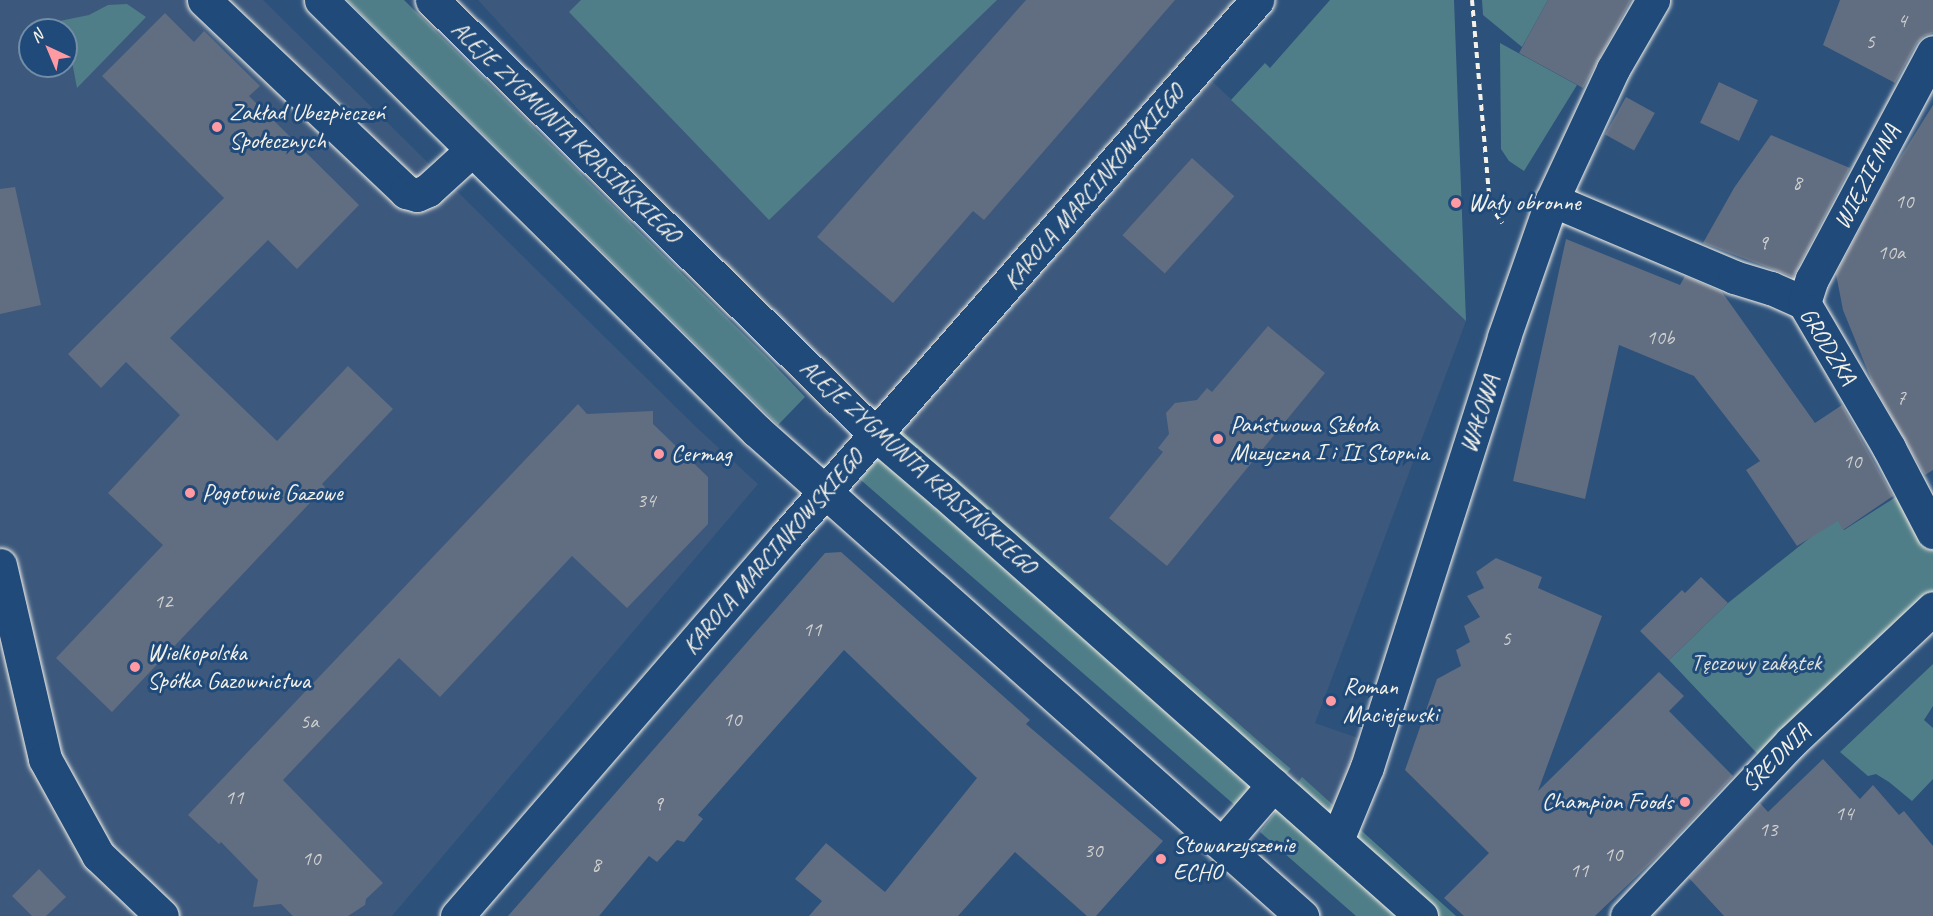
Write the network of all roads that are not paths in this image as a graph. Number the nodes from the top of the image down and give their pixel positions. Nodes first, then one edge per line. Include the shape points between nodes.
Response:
1 (204, 0) edge
2 (321, 0) edge
3 (432, 0) edge
4 (1257, 0) edge
5 (1653, 0) edge
6 (1933, 52) edge
7 (472, 150) junction
8 (1552, 200) junction
9 (1804, 303) junction
10 (875, 434) junction
11 (824, 492) junction
12 (1933, 532) edge
13 (0, 565) edge
14 (1933, 608) edge
15 (1273, 785) junction
16 (1337, 840) junction
17 (1223, 843) junction
18 (162, 916) edge
19 (457, 916) edge
20 (1302, 916) edge
21 (1420, 916) edge
22 (1627, 916) edge

1 - 7 street via 411,194 428,190
2 - 7 street
3 - 10 street, ALEJE ZYGMUNTA KRASIŃSKIEGO
4 - 10 street, KAROLA MARCINKOWSKIEGO
5 - 8 street, WAŁOWA via 1613,69
6 - 9 street, WIĘZIENNA via 1812,279
7 - 11 street
8 - 9 street, GRODZKA
8 - 16 street, WAŁOWA via 1504,337 1367,767
9 - 12 street, GRODZKA via 1884,438
10 - 11 street, KAROLA MARCINKOWSKIEGO
10 - 15 street, ALEJE ZYGMUNTA KRASIŃSKIEGO
11 - 17 street
11 - 19 street, KAROLA MARCINKOWSKIEGO
13 - 18 street via 45,759 98,855
14 - 22 street, ŚREDNIA via 1791,742
15 - 16 street, ALEJE ZYGMUNTA KRASIŃSKIEGO
15 - 17 street
16 - 21 street, ALEJE ZYGMUNTA KRASIŃSKIEGO
17 - 20 street

